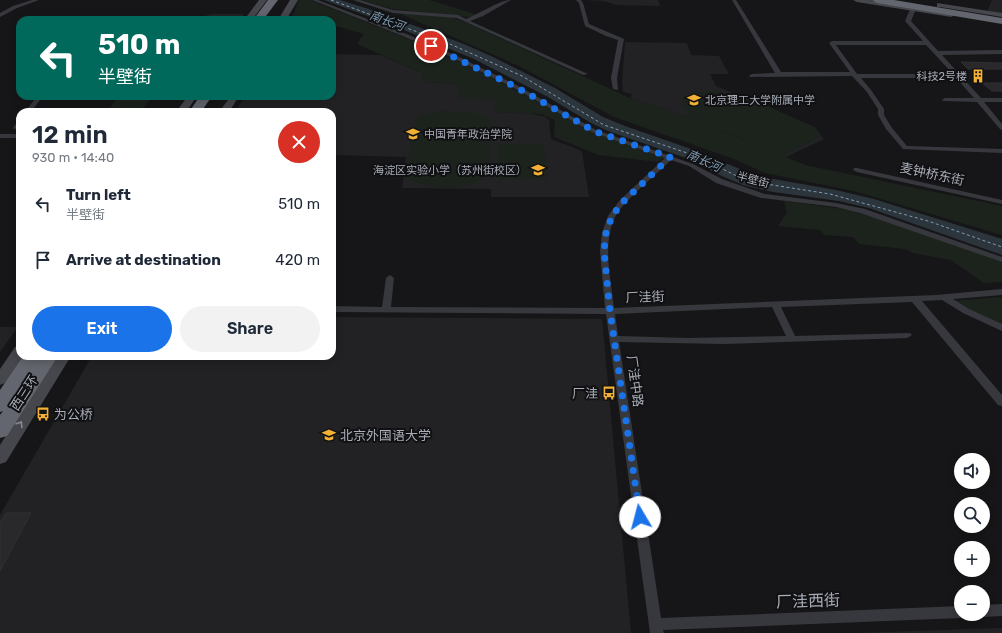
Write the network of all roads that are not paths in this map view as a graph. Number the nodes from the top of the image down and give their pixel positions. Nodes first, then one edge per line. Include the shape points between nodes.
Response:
1 (37, 0) edge
2 (263, 0) edge
3 (273, 0) edge
4 (283, 0) edge
5 (294, 0) edge
6 (314, 0) edge
7 (356, 0) edge
8 (509, 0) edge
9 (578, 0) edge
10 (734, 0) edge
11 (858, 0) edge
12 (885, 0) edge
13 (908, 0) edge
14 (913, 9) junction
15 (939, 12) junction
16 (0, 15) edge
17 (251, 16) edge
18 (261, 16) edge
19 (273, 16) edge
20 (284, 16) edge
21 (1002, 19) edge
22 (467, 20) junction
23 (929, 43) junction
24 (937, 52) junction
25 (1002, 52) edge
26 (585, 74) dead end
27 (779, 74) junction
28 (855, 75) junction
29 (752, 76) dead end
30 (959, 76) junction
31 (616, 89) dead end
32 (945, 100) dead end
33 (980, 100) junction
34 (1002, 100) edge
35 (1002, 128) edge
36 (0, 136) edge
37 (16, 136) edge
38 (1002, 151) edge
39 (670, 157) junction
40 (857, 170) dead end
41 (1002, 202) edge
42 (1002, 260) edge
43 (390, 278) dead end
44 (1002, 286) edge
45 (1002, 292) edge
46 (940, 297) junction
47 (914, 298) junction
48 (775, 304) junction
49 (336, 309) edge
50 (386, 310) junction
51 (610, 311) junction
52 (1002, 328) edge
53 (907, 335) dead end
54 (614, 339) junction
55 (792, 339) junction
56 (16, 356) edge
57 (29, 360) edge
58 (45, 360) edge
59 (61, 360) edge
60 (0, 380) edge
61 (1002, 402) edge
62 (0, 405) edge
63 (0, 431) edge
64 (0, 458) edge
65 (1002, 610) edge
66 (990, 611) edge
67 (954, 612) edge
68 (657, 629) edge

1 - 16 street
2 - 17 street
3 - 18 highway
4 - 19 highway
5 - 20 street
6 - 39 street, 半壁街 via 455,57 516,87 594,131
7 - 22 street via 393,11 449,15
8 - 22 street
9 - 31 street via 587,25 621,39 614,78
10 - 27 street
11 - 14 street
12 - 15 highway
12 - 21 highway
13 - 21 street
14 - 15 street
14 - 23 street via 908,21
15 - 21 highway
22 - 26 street
23 - 24 street
23 - 28 street via 832,43
24 - 25 street
24 - 30 street
27 - 28 street
27 - 29 street
28 - 30 street
28 - 38 street via 869,91 881,109 881,115 889,129 905,148
30 - 33 street
32 - 33 street
33 - 34 street
33 - 35 street
36 - 37 street
39 - 42 street, 半壁街 via 742,190 764,196 862,211
39 - 51 street, 厂洼中路 via 612,216 606,233 604,251
40 - 41 street, 麦钟桥东街
43 - 50 street
44 - 46 street via 944,291
45 - 46 street, 厂洼街
46 - 47 street, 厂洼街
46 - 52 street
47 - 48 street, 厂洼街
47 - 61 street
48 - 51 street, 厂洼街
48 - 55 street
49 - 50 street, 厂洼街
50 - 51 street, 厂洼街
51 - 54 street, 厂洼中路
53 - 55 street
54 - 55 street
54 - 68 street, 厂洼中路
56 - 60 street
57 - 62 highway, 西三环
58 - 63 highway, 西三环
64 -> 59 street
65 - 66 street
67 - 68 street, 厂洼西街

